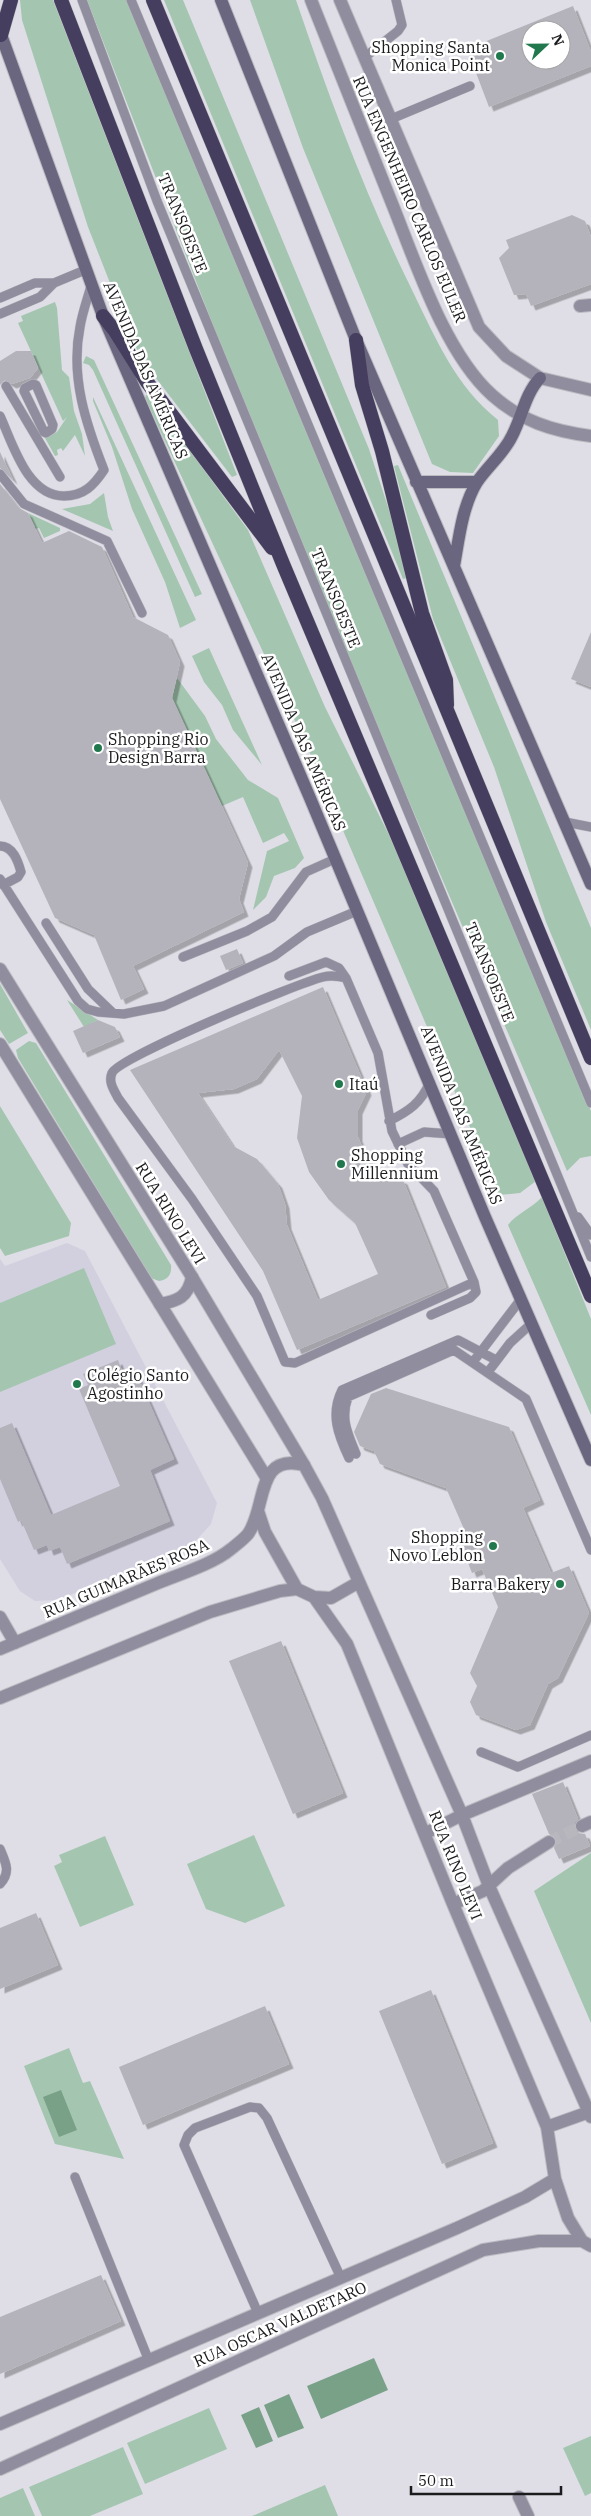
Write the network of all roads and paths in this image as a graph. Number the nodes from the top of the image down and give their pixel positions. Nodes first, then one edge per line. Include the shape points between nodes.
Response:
1 (11, 0) edge
2 (60, 0) edge
3 (82, 0) edge
4 (131, 0) edge
5 (153, 0) edge
6 (221, 0) edge
7 (311, 0) edge
8 (340, 0) edge
9 (396, 0) edge
10 (0, 34) edge
11 (365, 58) junction
12 (470, 86) dead end
13 (391, 119) junction
14 (86, 270) junction
15 (54, 283) junction
16 (91, 286) junction
17 (0, 298) edge
18 (0, 314) edge
19 (103, 316) junction
20 (356, 340) junction
21 (540, 378) junction
22 (6, 386) dead end
23 (591, 390) edge
24 (26, 396) junction
25 (15, 400) junction
26 (0, 416) edge
27 (522, 418) junction
28 (591, 436) edge
29 (1, 477) edge
30 (60, 477) dead end
31 (416, 482) junction
32 (477, 482) junction
33 (283, 564) junction
34 (454, 566) junction
35 (142, 613) dead end
36 (447, 713) junction
37 (565, 822) junction
38 (591, 827) edge
39 (0, 846) edge
40 (335, 859) junction
41 (2, 882) edge
42 (591, 884) edge
43 (357, 911) junction
44 (46, 923) dead end
45 (183, 957) dead end
46 (0, 968) edge
47 (289, 976) dead end
48 (346, 978) junction
49 (113, 1013) junction
50 (0, 1044) edge
51 (591, 1058) edge
52 (430, 1082) junction
53 (591, 1103) edge
54 (389, 1121) junction
55 (451, 1134) junction
56 (398, 1144) junction
57 (569, 1204) junction
58 (591, 1235) edge
59 (591, 1257) edge
60 (192, 1277) junction
61 (474, 1282) junction
62 (591, 1296) edge
63 (521, 1299) junction
64 (160, 1304) junction
65 (431, 1315) dead end
66 (532, 1323) junction
67 (481, 1351) junction
68 (496, 1360) junction
69 (473, 1362) junction
70 (488, 1372) junction
71 (591, 1460) edge
72 (304, 1465) junction
73 (266, 1477) junction
74 (258, 1511) junction
75 (591, 1550) edge
76 (359, 1582) junction
77 (297, 1589) junction
78 (314, 1597) junction
79 (0, 1617) edge
80 (15, 1643) junction
81 (0, 1649) edge
82 (0, 1698) edge
83 (591, 1735) edge
84 (481, 1752) dead end
85 (591, 1761) edge
86 (462, 1815) junction
87 (426, 1833) junction
88 (549, 1842) tunnel mouth
89 (0, 1849) edge
90 (0, 1884) edge
91 (489, 1886) junction
92 (453, 1904) junction
93 (590, 2115) edge
94 (547, 2127) junction
95 (76, 2177) dead end
96 (555, 2179) junction
97 (586, 2244) edge
98 (341, 2278) junction
99 (258, 2313) junction
100 (149, 2361) junction
101 (3, 2420) edge
102 (0, 2470) edge
103 (519, 2497) dead end
104 (528, 2516) edge

1 - 10 highway
2 - 33 highway
3 - 57 lane, TRANSOESTE via 157,201
4 - 53 lane
5 - 36 highway
6 - 20 main road
7 - 27 street, RUA ENGENHEIRO CARLOS EULER via 418,268 447,332 467,367 491,394
8 - 11 street, RUA ENGENHEIRO CARLOS EULER
9 - 11 lane via 402,25
10 - 14 main road, AVENIDA DAS AMÉRICAS
11 - 13 street, RUA ENGENHEIRO CARLOS EULER
12 - 13 lane
13 - 21 street, RUA ENGENHEIRO CARLOS EULER via 479,327 506,356
14 - 15 lane
14 - 16 main road, AVENIDA DAS AMÉRICAS
15 - 17 lane via 35,283
15 - 18 lane via 40,297
16 - 19 main road, AVENIDA DAS AMÉRICAS
16 - 26 lane via 80,327 77,370 81,404 104,470 94,484 78,494 60,496 45,491 27,473
19 - 33 highway
19 - 40 main road, AVENIDA DAS AMÉRICAS
20 - 31 main road
20 - 36 highway via 362,385 382,451 422,613 444,672
21 - 23 street, RUA ENGENHEIRO CARLOS EULER
21 - 27 main road via 529,392
22 - 25 lane
24 - 24 lane via 25,388 35,384 53,425 51,431 44,432
24 - 25 lane
25 - 30 lane
27 - 28 street, RUA ENGENHEIRO CARLOS EULER via 564,433
27 - 32 main road via 511,439
29 - 35 lane via 24,504 107,541
31 - 32 main road
31 - 34 main road
32 - 34 main road via 467,504
33 - 62 highway
34 - 37 main road
36 - 51 highway
37 - 38 lane
37 - 42 main road
39 - 41 lane via 10,848 21,872 18,877
40 - 43 main road, AVENIDA DAS AMÉRICAS
40 - 45 lane via 299,879 272,917 247,931
41 - 49 lane via 78,1001 87,1009
43 - 49 lane via 308,932 274,956 164,1006 136,1013
43 - 52 main road, AVENIDA DAS AMÉRICAS
44 - 49 lane via 88,989
46 - 60 street, RUA RINO LEVI
47 - 48 lane via 326,962 339,968
48 - 54 lane via 378,1053
48 - 61 lane via 322,977 156,1045 116,1067 110,1084 257,1296 285,1362 295,1363
50 - 64 street
52 - 54 lane via 416,1106
52 - 55 main road, AVENIDA DAS AMÉRICAS
54 - 56 lane
55 - 56 lane via 424,1132
55 - 63 main road, AVENIDA DAS AMÉRICAS
56 - 61 lane via 408,1164 434,1191
57 - 58 lane, TRANSOESTE
57 - 59 lane, TRANSOESTE
60 - 64 street, RUA RINO LEVI via 190,1289 182,1298
60 - 72 street, RUA RINO LEVI
61 - 65 lane via 474,1295
63 - 66 main road, AVENIDA DAS AMÉRICAS
63 - 67 lane
64 - 73 street
66 - 68 lane
66 - 71 main road, AVENIDA DAS AMÉRICAS
67 - 68 lane
67 - 69 lane
67 - 69 lane via 458,1340 342,1390 336,1408 339,1436 353,1456 344,1424 343,1410 348,1397 454,1350
68 - 70 lane
69 - 70 lane
70 - 75 lane via 526,1399
72 - 73 street via 293,1462 281,1465
72 - 76 street, RUA RINO LEVI
73 - 74 street, RUA GUIMARÃES ROSA
74 - 77 street via 265,1532
74 - 80 street, RUA GUIMARÃES ROSA via 248,1534 229,1551
76 - 78 street via 331,1598
76 - 86 street, RUA RINO LEVI
77 - 78 street, RUA RINO LEVI
77 - 82 street via 210,1612
78 - 87 street, RUA RINO LEVI via 347,1644
79 - 80 street
80 - 81 street, RUA GUIMARÃES ROSA
83 - 84 lane via 518,1767
85 - 86 street
86 - 87 street
86 - 91 street, RUA RINO LEVI
87 - 92 street, RUA RINO LEVI
88 - 91 street via 508,1868
89 - 90 lane via 8,1868
91 - 92 street
91 - 93 street, RUA RINO LEVI
92 - 94 street, RUA RINO LEVI
93 - 94 street
94 - 96 street, RUA RINO LEVI
95 - 100 lane
96 - 97 street, RUA RINO LEVI via 568,2218
96 - 98 street, RUA OSCAR VALDETARO via 474,2221
97 - 102 street, RUA OSCAR VALDETARO via 540,2240 483,2250
98 - 99 street, RUA OSCAR VALDETARO
98 - 99 lane via 267,2118 259,2108 250,2107 195,2128 184,2145
99 - 100 street, RUA OSCAR VALDETARO
100 - 101 street, RUA OSCAR VALDETARO
103 - 104 street

